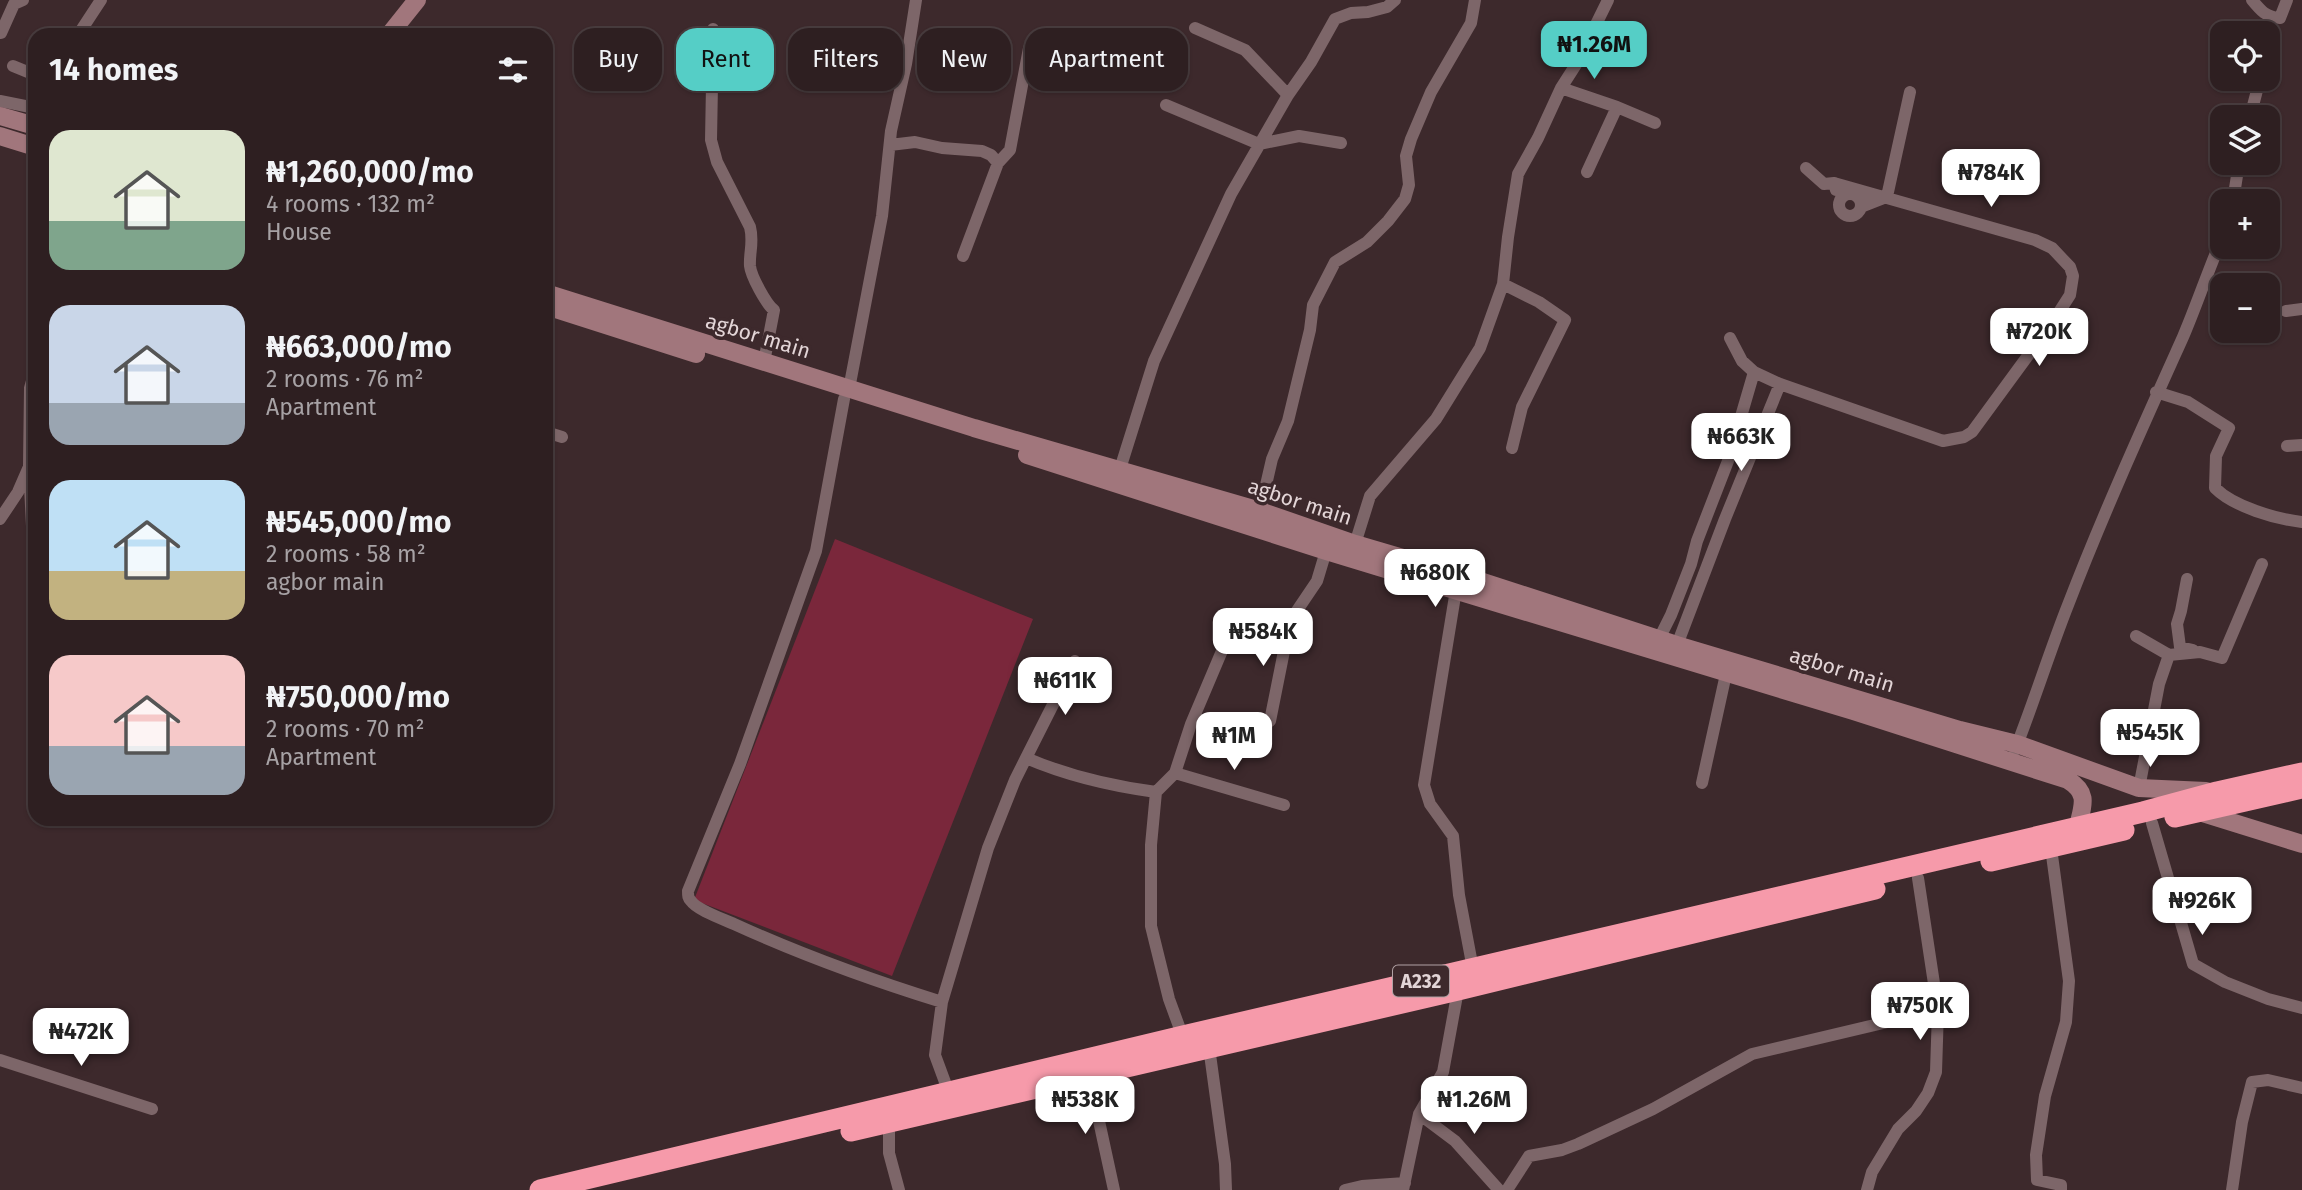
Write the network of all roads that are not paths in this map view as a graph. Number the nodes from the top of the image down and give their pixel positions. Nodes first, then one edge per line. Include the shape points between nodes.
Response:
1 (23, 0) edge
2 (101, 0) edge
3 (416, 0) edge
4 (916, 0) edge
5 (1395, 0) edge
6 (1475, 0) edge
7 (1608, 0) edge
8 (2252, 0) edge
9 (2287, 0) edge
10 (1353, 6) edge
11 (2270, 17) junction
12 (2270, 21) edge
13 (83, 28) edge
14 (394, 28) edge
15 (1195, 28) dead end
16 (1, 33) edge
17 (13, 66) dead end
18 (1025, 69) edge
19 (28, 72) edge
20 (1561, 88) junction
21 (712, 91) edge
22 (1910, 92) dead end
23 (1288, 95) junction
24 (0, 100) edge
25 (1166, 106) dead end
26 (1617, 107) junction
27 (0, 116) edge
28 (28, 116) edge
29 (28, 118) edge
30 (1655, 123) dead end
31 (0, 136) edge
32 (1341, 143) dead end
33 (1259, 144) junction
34 (28, 145) edge
35 (890, 145) junction
36 (998, 163) junction
37 (1806, 168) dead end
38 (1587, 172) dead end
39 (1834, 183) junction
40 (1884, 198) junction
41 (963, 256) dead end
42 (2214, 259) edge
43 (1503, 284) junction
44 (553, 295) edge
45 (553, 308) edge
46 (2302, 309) edge
47 (2286, 311) dead end
48 (1730, 338) dead end
49 (764, 362) junction
50 (1754, 372) junction
51 (1780, 384) junction
52 (2156, 392) junction
53 (847, 394) junction
54 (553, 434) edge
55 (562, 437) dead end
56 (2302, 445) edge
57 (2287, 446) dead end
58 (1512, 449) dead end
59 (28, 468) edge
60 (1120, 469) junction
61 (1260, 511) junction
62 (0, 519) edge
63 (2302, 522) edge
64 (1355, 544) junction
65 (1326, 551) junction
66 (2262, 564) dead end
67 (2187, 579) dead end
68 (1456, 590) junction
69 (1290, 621) junction
70 (2136, 636) dead end
71 (1659, 639) junction
72 (1677, 645) junction
73 (2200, 652) junction
74 (2169, 655) junction
75 (1075, 660) dead end
76 (1726, 674) junction
77 (1269, 721) dead end
78 (2017, 744) junction
79 (1026, 758) junction
80 (2010, 762) junction
81 (1175, 773) junction
82 (2302, 773) edge
83 (2074, 774) junction
84 (1702, 783) dead end
85 (2139, 788) junction
86 (2302, 788) edge
87 (1156, 792) junction
88 (2217, 792) junction
89 (1284, 805) dead end
90 (2199, 812) junction
91 (2152, 823) junction
92 (2078, 826) junction
93 (2302, 844) edge
94 (2051, 848) junction
95 (1918, 878) junction
96 (1473, 969) junction
97 (1458, 990) junction
98 (942, 1003) junction
99 (2302, 1008) edge
100 (1938, 1010) junction
101 (1185, 1044) junction
102 (1209, 1047) junction
103 (0, 1060) edge
104 (1089, 1075) junction
105 (2302, 1088) edge
106 (949, 1093) junction
107 (152, 1109) dead end
108 (1419, 1114) junction
109 (889, 1122) junction
110 (1404, 1186) edge
111 (540, 1190) edge
112 (596, 1190) edge
113 (899, 1190) edge
114 (1114, 1190) edge
115 (1226, 1190) edge
116 (1345, 1190) edge
117 (1499, 1190) edge
118 (1507, 1190) edge
119 (1867, 1190) edge
120 (2061, 1190) edge
121 (2232, 1190) edge

1 - 16 street via 14,4
2 - 13 street
3 - 14 main road
4 - 35 street
5 - 10 street via 1368,12
6 - 61 street via 1471,23 1410,139 1405,199 1367,242 1335,262 1313,305 1287,421
7 - 20 street
8 - 11 street
9 - 11 street via 2280,18
10 - 23 street via 1335,19
11 - 12 street
15 - 23 street via 1245,50
17 - 19 street
18 - 36 street via 1010,150
20 - 26 street
20 - 43 street via 1518,174
21 - 49 street via 711,140 717,162 750,227 751,274 774,310
22 - 40 street
23 - 33 street
24 - 28 street
25 - 33 street
26 - 30 street
26 - 38 street
27 - 29 main road
31 - 34 main road
32 - 33 street via 1299,136
33 - 60 street via 1154,361
35 - 36 street via 915,142 982,151
35 - 53 street via 882,216
36 - 41 street
37 - 39 street via 1824,184
39 - 40 street
39 - 40 street via 1840,200 1853,195 1860,199 1861,207
40 - 51 street via 2045,243 2070,267 2070,295 1964,437 1943,441
42 - 52 street
43 - 58 street via 1565,320 1522,407
43 - 64 street via 1480,348 1436,419 1370,496
44 - 49 main road, agbor main
45 - 53 main road, agbor main
46 - 47 street
48 - 50 street via 1742,362
49 - 53 main road, agbor main
50 - 51 street
50 - 71 street via 1728,461
51 - 72 street
52 - 63 street via 2188,402 2229,429 2216,456 2214,473 2215,488 2223,496 2248,508
52 - 78 street via 2067,606
53 - 60 main road, agbor main
53 - 65 main road, agbor main
53 - 98 street via 816,551 688,898 716,916 784,946
54 - 55 street
56 - 57 street
59 - 62 street
60 - 61 main road, agbor main
61 - 64 main road, agbor main
64 - 71 main road, agbor main
65 - 68 main road, agbor main
65 - 69 street via 1317,581
66 - 73 street via 2222,659
67 - 73 street via 2177,624 2180,647
68 - 76 main road, agbor main
68 - 96 street via 1423,785 1430,804 1453,836
69 - 77 street
69 - 81 street via 1242,614 1231,621
70 - 74 street
71 - 72 main road, agbor main
72 - 78 main road, agbor main
73 - 74 street
74 - 85 street
75 - 79 street
76 - 80 main road, agbor main
76 - 84 street
78 - 80 street
78 - 83 main road, agbor main
79 - 87 street via 1056,771
79 - 98 street via 988,848
80 - 83 main road, agbor main
81 - 87 street
81 - 89 street
82 - 88 highway, A232
83 - 85 main road
83 - 92 main road via 2084,798
85 - 88 main road
86 - 90 highway, A232
87 - 101 street via 1151,926
88 - 92 highway, A232
90 - 91 highway, A232
90 - 93 main road
91 - 94 highway, A232
91 - 99 street via 2193,964 2247,990
92 - 96 highway, A232
94 - 95 highway, A232
94 - 120 street via 2069,981 2066,1022 2045,1096 2037,1180 2061,1185
95 - 97 highway, A232
95 - 100 street
96 - 101 highway, A232
97 - 102 highway, A232
97 - 108 street via 1443,1072
98 - 106 street via 935,1055
100 - 118 street via 1752,1054 1578,1144 1529,1156
100 - 119 street via 1936,1072 1928,1093 1898,1129 1872,1172
101 - 102 highway, A232
101 - 104 highway, A232
101 - 106 highway, A232
102 - 115 street
103 - 107 street
104 - 109 highway, A232
104 - 114 street
105 - 121 street via 2268,1080 2252,1082
106 - 111 highway, A232
108 - 110 street
108 - 117 street via 1455,1141
109 - 112 highway, A232
109 - 113 street via 889,1153
110 - 116 street

